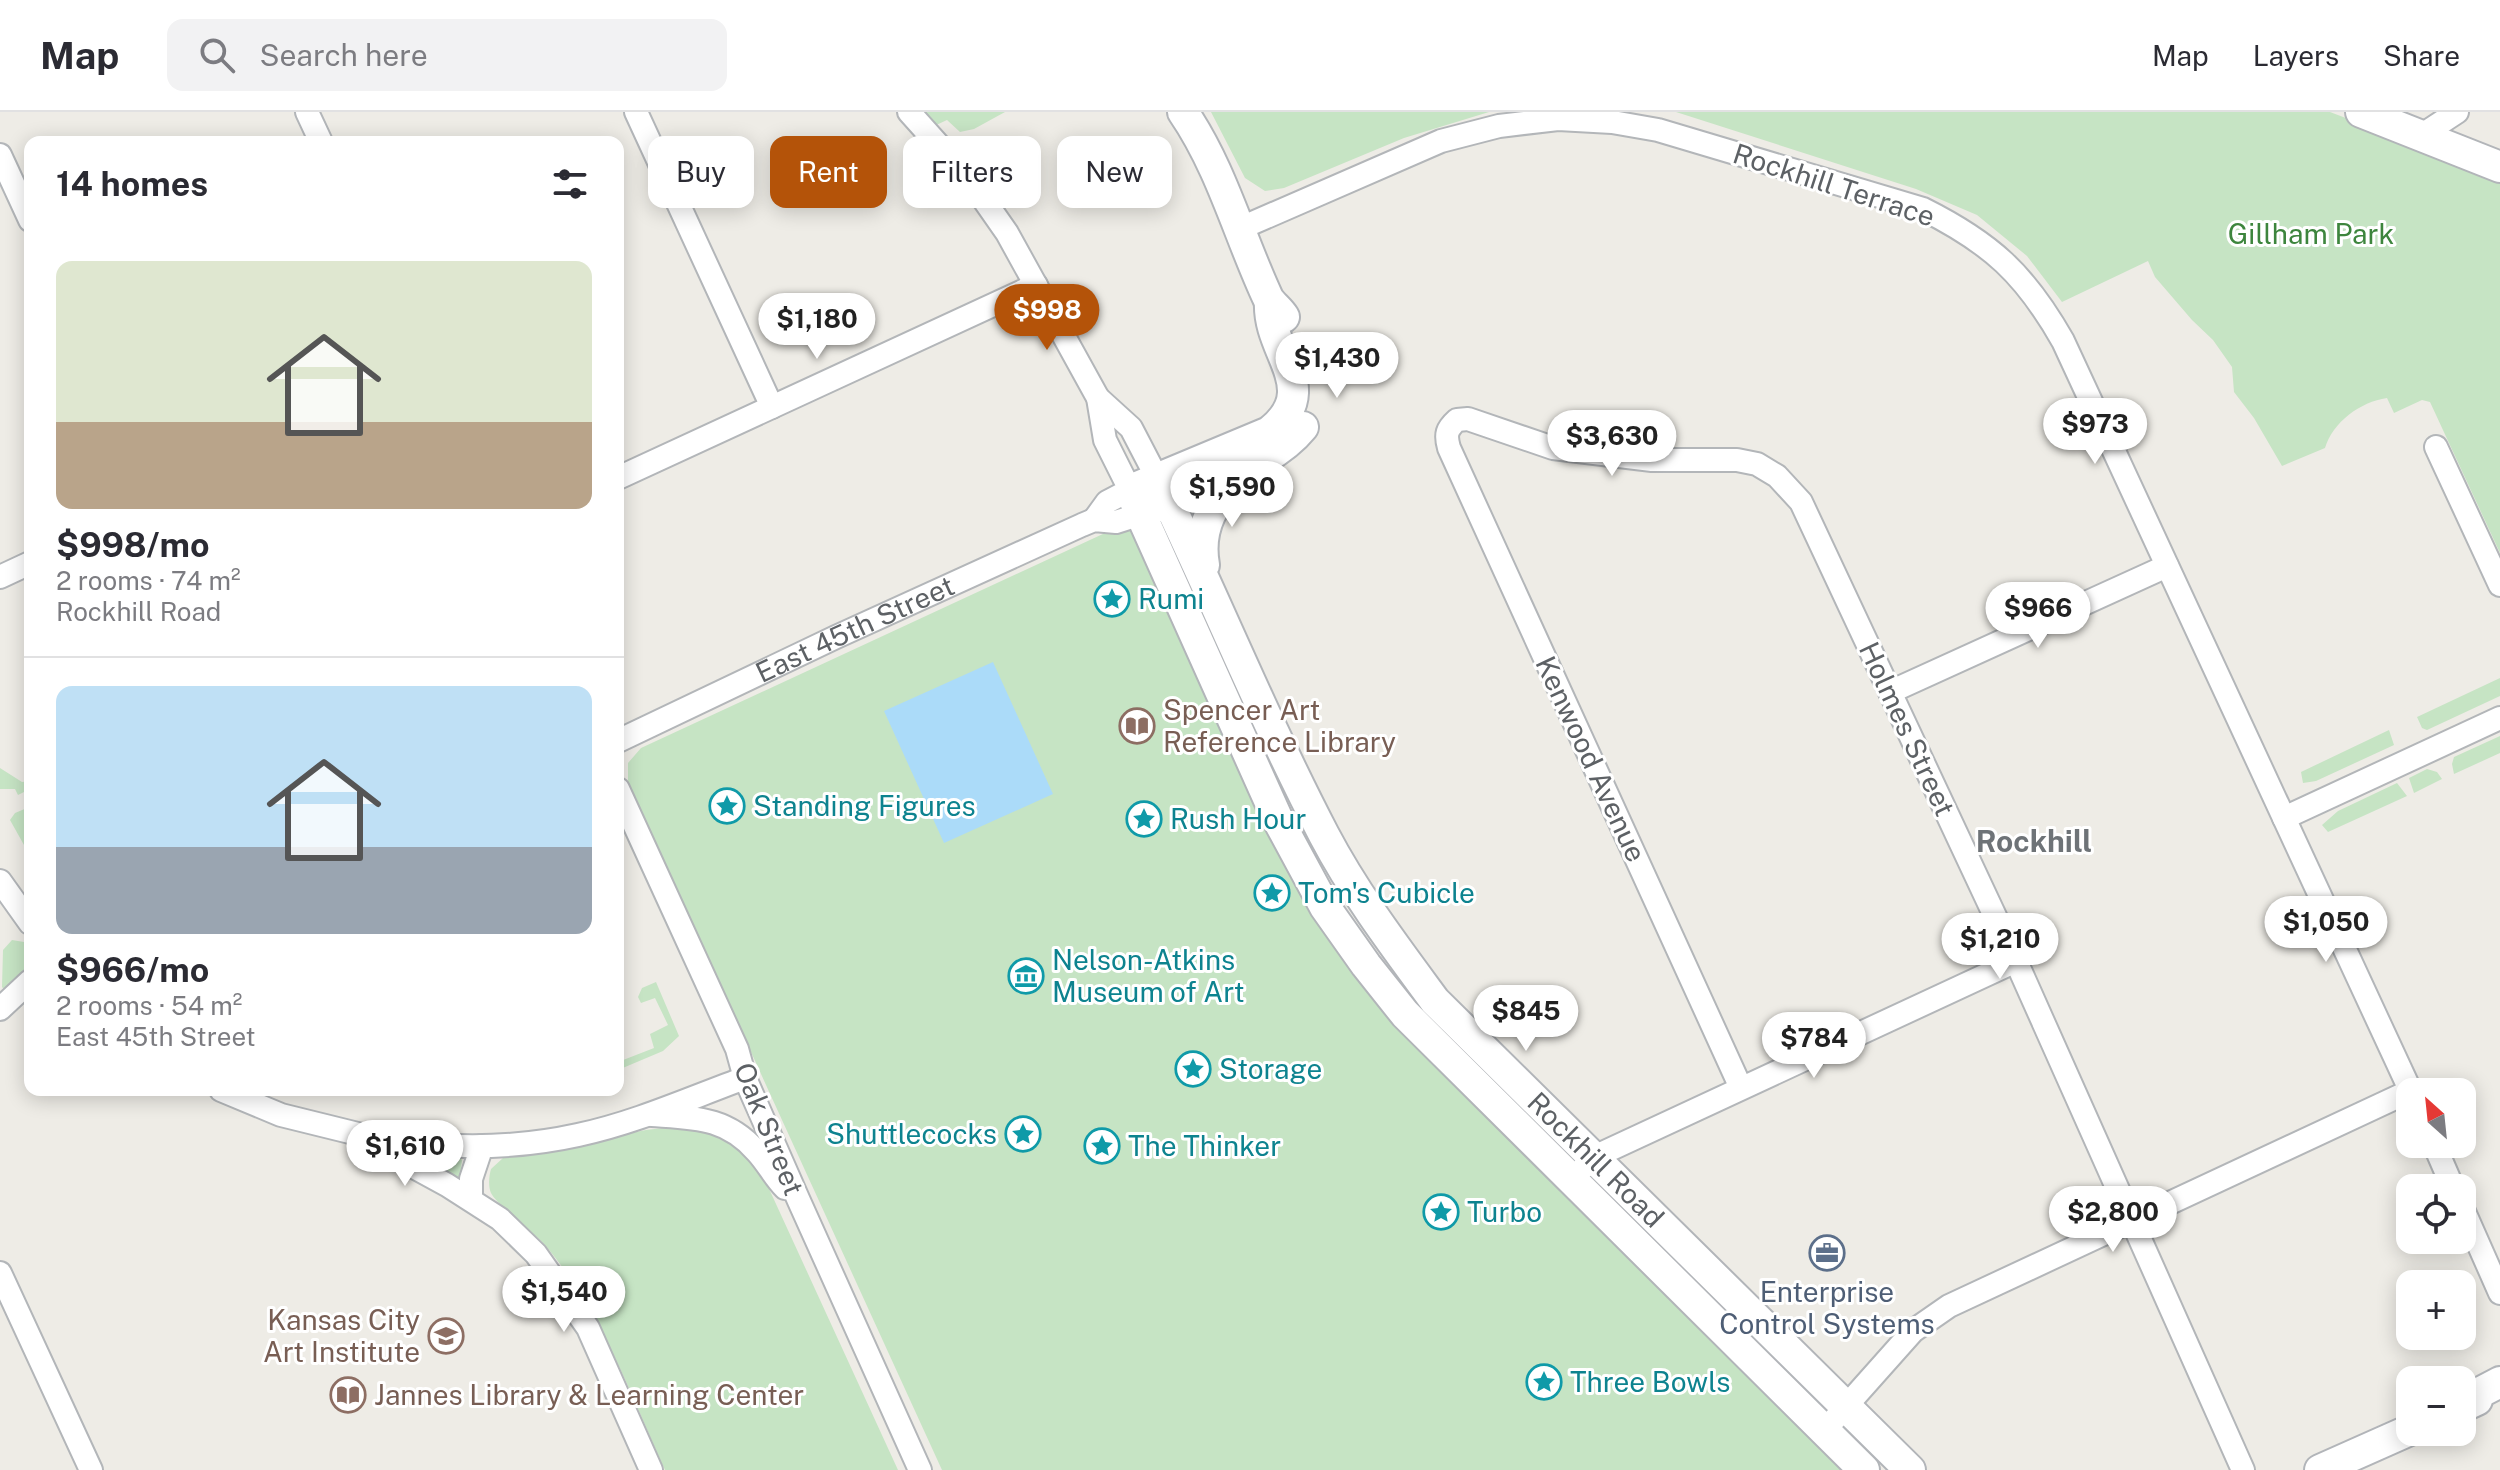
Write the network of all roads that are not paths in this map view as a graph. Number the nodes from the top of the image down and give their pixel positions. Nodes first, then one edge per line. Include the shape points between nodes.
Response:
1 (307, 112) edge
2 (636, 112) edge
3 (909, 112) edge
4 (1183, 112) edge
5 (2361, 112) edge
6 (2457, 112) edge
7 (2422, 135) junction
8 (318, 136) edge
9 (0, 155) edge
10 (2500, 167) edge
11 (24, 207) edge
12 (1241, 228) junction
13 (1036, 285) junction
14 (1270, 302) junction
15 (772, 407) junction
16 (2436, 447) dead end
17 (1243, 469) junction
18 (624, 475) edge
19 (1777, 476) joint
20 (1149, 496) junction
21 (24, 566) edge
22 (2167, 566) junction
23 (0, 577) edge
24 (2500, 585) edge
25 (1208, 587) junction
26 (1890, 692) junction
27 (2500, 718) edge
28 (624, 738) edge
29 (624, 802) edge
30 (2284, 818) junction
31 (0, 881) edge
32 (24, 915) edge
33 (2016, 961) junction
34 (24, 987) edge
35 (0, 1009) edge
36 (745, 1078) junction
37 (2404, 1078) edge
38 (1741, 1088) junction
39 (235, 1096) edge
40 (2396, 1097) edge
41 (647, 1114) junction
42 (366, 1136) junction
43 (482, 1146) junction
44 (1594, 1157) junction
45 (1571, 1180) junction
46 (471, 1199) junction
47 (799, 1201) junction
48 (2132, 1220) junction
49 (2476, 1239) edge
50 (0, 1273) edge
51 (2500, 1293) edge
52 (1845, 1407) junction
53 (1824, 1431) junction
54 (2396, 1436) edge
55 (91, 1470) edge
56 (651, 1470) edge
57 (920, 1470) edge
58 (1864, 1470) edge
59 (1910, 1470) edge
60 (2243, 1470) edge
61 (2320, 1470) edge

1 - 8 street
2 - 15 street
3 - 13 street, Rockhill Road via 970,180
4 - 12 main road
5 - 7 main road
6 - 7 street
7 - 10 main road
9 - 11 street
12 - 14 main road
12 - 22 street, Rockhill Terrace via 1441,141 1499,126 1558,119 1658,130 1923,209 1989,248 2042,305
13 - 15 street
13 - 20 street, Rockhill Road via 1098,398 1131,428
14 - 17 main road, East 45th Street via 1282,313 1306,373 1308,414 1293,439
14 - 20 main road, East 45th Street via 1269,319 1292,384 1290,410 1269,432
15 - 18 street
16 - 24 street
17 - 20 main road, East 45th Street
17 - 25 main road via 1217,499 1203,529
19 - 26 street, Holmes Street via 1801,502
19 - 38 street, Kenwood Avenue via 1737,460 1652,460 1553,448 1468,419 1457,420 1446,436
20 - 25 main road, Rockhill Road
20 - 28 street, East 45th Street via 1116,522 1094,520
20 - 45 main road, Rockhill Road via 1278,820 1325,907 1405,1014
21 - 23 street
22 - 26 street
22 - 30 street, Rockhill Terrace
25 - 44 main road, Rockhill Road via 1325,837 1375,921 1435,1001
26 - 33 street, Holmes Street
27 - 30 street
29 - 36 street, Oak Street via 737,1049
30 - 37 street, Rockhill Terrace
31 - 32 street
33 - 38 street
33 - 48 street, Holmes Street
34 - 35 street
36 - 41 street
36 - 47 street, Oak Street
38 - 44 street
39 - 42 street via 281,1115
40 - 48 street
41 - 43 street via 578,1135
41 - 47 street via 722,1124 751,1146
42 - 43 street via 409,1144
42 - 46 street
43 - 46 street via 471,1179
44 - 45 street
44 - 52 main road, Rockhill Road
45 - 53 main road, Rockhill Road
46 - 56 street via 536,1254 567,1295 588,1328
47 - 57 street, Oak Street
48 - 52 street via 1949,1306 1913,1331
48 - 60 street, Holmes Street
49 - 51 street
50 - 55 street
52 - 53 street
52 - 59 main road, Rockhill Road
53 - 58 main road, Rockhill Road
54 - 61 main road

